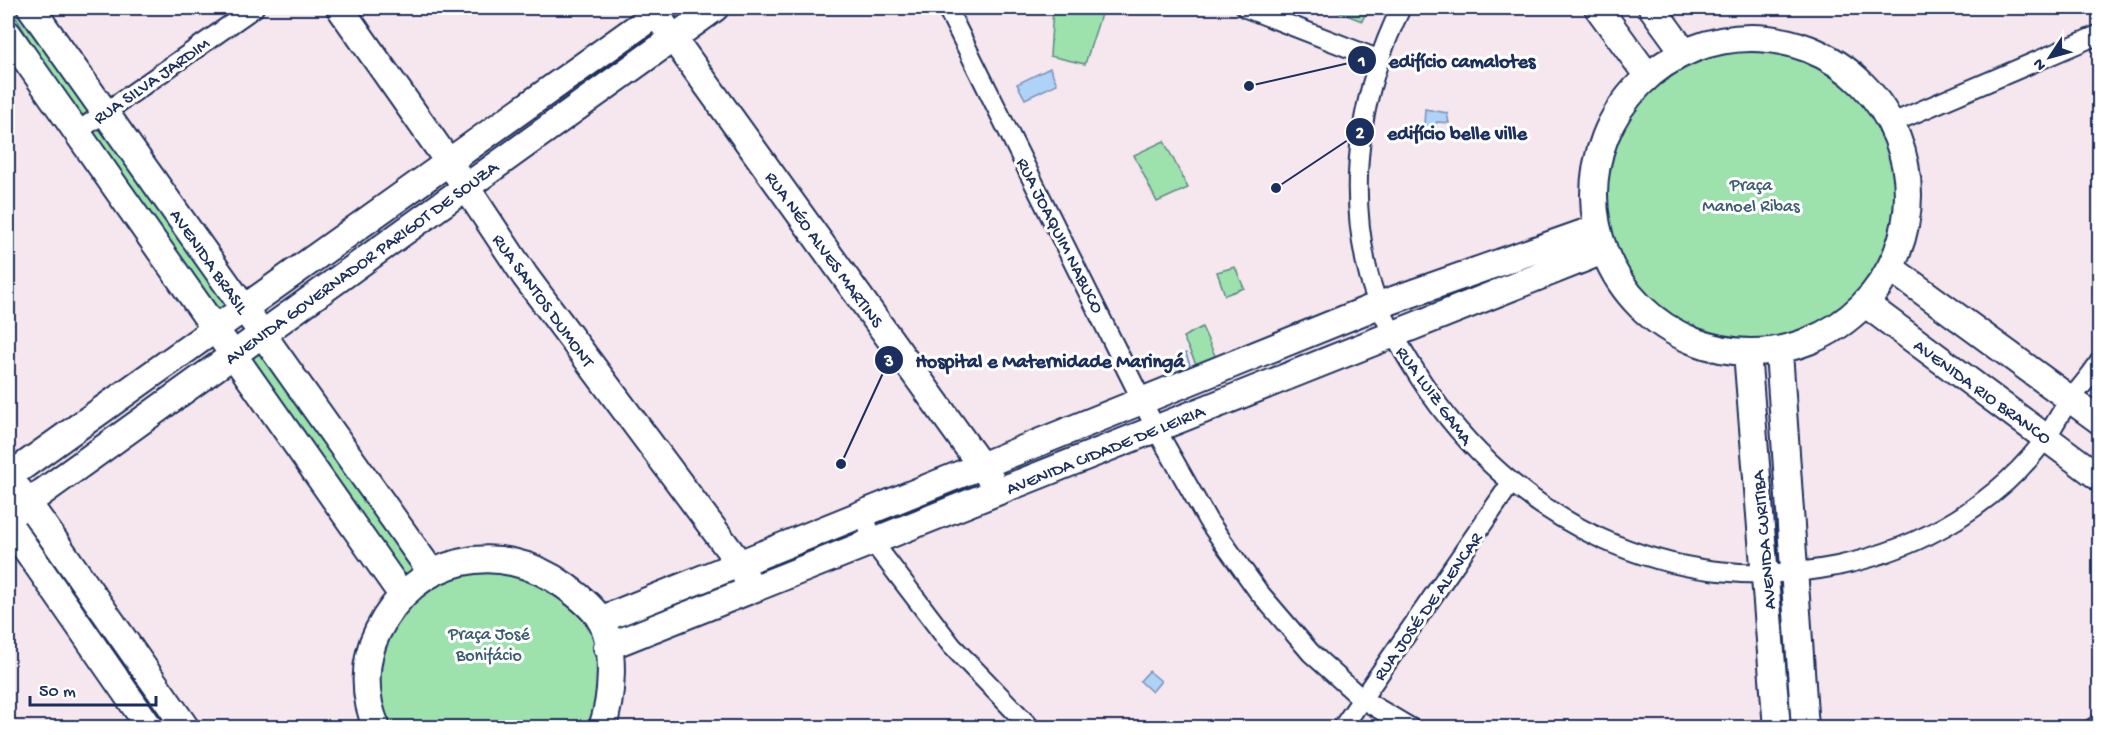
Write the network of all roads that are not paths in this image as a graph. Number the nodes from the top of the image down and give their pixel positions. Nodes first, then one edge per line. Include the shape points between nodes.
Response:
1 (31, 8) edge
2 (254, 8) edge
3 (340, 8) edge
4 (715, 8) edge
5 (947, 8) edge
6 (1246, 8) edge
7 (1401, 8) edge
8 (1598, 8) edge
9 (1652, 8) edge
10 (657, 10) edge
11 (8, 34) edge
12 (2100, 34) edge
13 (673, 38) junction
14 (1683, 52) junction
15 (1380, 60) junction
16 (1647, 75) junction
17 (105, 112) junction
18 (1892, 123) junction
19 (77, 132) junction
20 (449, 162) junction
21 (466, 187) junction
22 (1599, 240) junction
23 (1892, 269) junction
24 (1379, 305) junction
25 (1867, 305) junction
26 (244, 308) junction
27 (216, 328) junction
28 (262, 334) junction
29 (1393, 335) junction
30 (1747, 352) junction
31 (1779, 352) junction
32 (234, 354) junction
33 (2100, 361) edge
34 (1143, 400) junction
35 (2070, 400) junction
36 (2100, 421) edge
37 (1156, 429) junction
38 (2046, 437) junction
39 (982, 466) junction
40 (8, 475) edge
41 (2100, 478) edge
42 (1511, 483) junction
43 (999, 491) junction
44 (28, 502) junction
45 (864, 515) junction
46 (8, 517) edge
47 (8, 524) edge
48 (872, 542) junction
49 (740, 563) junction
50 (432, 573) junction
51 (1796, 573) junction
52 (1767, 575) junction
53 (751, 590) junction
54 (402, 595) junction
55 (600, 620) junction
56 (126, 643) junction
57 (607, 647) junction
58 (102, 660) junction
59 (1362, 699) junction
60 (2100, 723) edge
61 (150, 728) edge
62 (186, 728) edge
63 (377, 728) edge
64 (602, 728) edge
65 (1031, 728) edge
66 (1342, 728) edge
67 (1411, 728) edge
68 (1777, 728) edge
69 (1805, 728) edge
70 (2092, 728) edge

1 - 17 main road, AVENIDA BRASIL
2 - 17 street, RUA SILVA JARDIM
3 - 20 main road, RUA SANTOS DUMONT
4 - 13 main road, AVENIDA GOVERNADOR PARIGOT DE SOUZA
5 - 34 street, RUA JOAQUIM NABUCO
6 - 15 street
7 - 15 street, RUA LUIZ GAMA
8 - 16 main road
9 - 14 main road
10 - 13 main road, RUA NÉO ALVES MARTINS
10 - 20 main road, AVENIDA GOVERNADOR PARIGOT DE SOUZA
11 - 19 main road, AVENIDA BRASIL
12 - 18 street
13 - 21 main road, AVENIDA GOVERNADOR PARIGOT DE SOUZA
13 - 39 main road, RUA NÉO ALVES MARTINS
14 - 16 main road
14 - 18 main road via 1715,41 1761,38 1806,47 1846,70
15 - 24 street, RUA LUIZ GAMA via 1366,104 1358,168 1360,228 1366,267
16 - 22 main road via 1609,123 1595,165
17 - 19 street, RUA SILVA JARDIM
17 - 26 main road, AVENIDA BRASIL
18 - 23 main road via 1908,191 1903,239
19 - 27 main road, AVENIDA BRASIL
20 - 21 main road, RUA SANTOS DUMONT
20 - 26 main road, AVENIDA GOVERNADOR PARIGOT DE SOUZA
21 - 28 main road, AVENIDA GOVERNADOR PARIGOT DE SOUZA
21 - 49 main road, RUA SANTOS DUMONT via 545,304
22 - 24 main road, AVENIDA CIDADE DE LEIRIA
22 - 29 main road, AVENIDA CIDADE DE LEIRIA
22 - 30 main road via 1618,281 1654,321 1702,346
23 - 25 main road
23 - 35 main road
24 - 29 street, RUA LUIZ GAMA
24 - 34 main road, AVENIDA CIDADE DE LEIRIA
25 - 31 main road via 1824,336
25 - 38 main road, AVENIDA RIO BRANCO
26 - 27 main road, AVENIDA GOVERNADOR PARIGOT DE SOUZA
26 - 28 main road, AVENIDA BRASIL
27 - 32 main road, AVENIDA BRASIL
27 - 40 main road, AVENIDA GOVERNADOR PARIGOT DE SOUZA
28 - 32 main road, AVENIDA GOVERNADOR PARIGOT DE SOUZA
28 - 50 main road, AVENIDA BRASIL
29 - 37 main road, AVENIDA CIDADE DE LEIRIA
29 - 42 street, RUA LUIZ GAMA via 1435,401 1469,444
30 - 31 main road
30 - 52 main road, AVENIDA CURITIBA
31 - 51 main road, AVENIDA CURITIBA
32 - 44 main road, AVENIDA GOVERNADOR PARIGOT DE SOUZA
32 - 54 main road, AVENIDA BRASIL
33 - 35 street, RUA LUIZ GAMA
34 - 37 street, RUA JOAQUIM NABUCO
34 - 39 main road, AVENIDA CIDADE DE LEIRIA
35 - 36 main road
35 - 38 street, RUA LUIZ GAMA
37 - 43 main road, AVENIDA CIDADE DE LEIRIA
37 - 59 street, RUA JOAQUIM NABUCO via 1208,521 1258,591 1311,653
38 - 41 main road, AVENIDA RIO BRANCO
38 - 51 street, RUA LUIZ GAMA via 1990,495 1932,533 1873,557
39 - 43 main road, RUA NÉO ALVES MARTINS
39 - 45 main road, AVENIDA CIDADE DE LEIRIA
40 - 44 main road
42 - 52 street, RUA LUIZ GAMA via 1552,513 1616,546 1693,568
42 - 59 street, RUA JOSÉ DE ALENCAR
43 - 48 main road, AVENIDA CIDADE DE LEIRIA
44 - 46 main road, AVENIDA GOVERNADOR PARIGOT DE SOUZA
44 - 56 main road
45 - 48 street
45 - 49 main road, AVENIDA CIDADE DE LEIRIA
47 - 58 main road
48 - 53 main road, AVENIDA CIDADE DE LEIRIA
48 - 65 street via 952,646
49 - 53 main road, RUA SANTOS DUMONT
49 - 55 main road, AVENIDA CIDADE DE LEIRIA
50 - 54 main road
50 - 55 main road via 460,562 520,562 548,574 572,591
51 - 52 street, RUA LUIZ GAMA
51 - 69 main road, AVENIDA CURITIBA
52 - 68 main road, AVENIDA CURITIBA
53 - 57 main road, AVENIDA CIDADE DE LEIRIA
54 - 63 main road via 381,623 368,665 367,691
55 - 57 main road
56 - 58 main road
56 - 62 main road
57 - 64 main road via 612,676 610,705
58 - 61 main road
59 - 66 street, RUA JOSÉ DE ALENCAR
59 - 67 street, RUA JOAQUIM NABUCO
60 - 70 street

